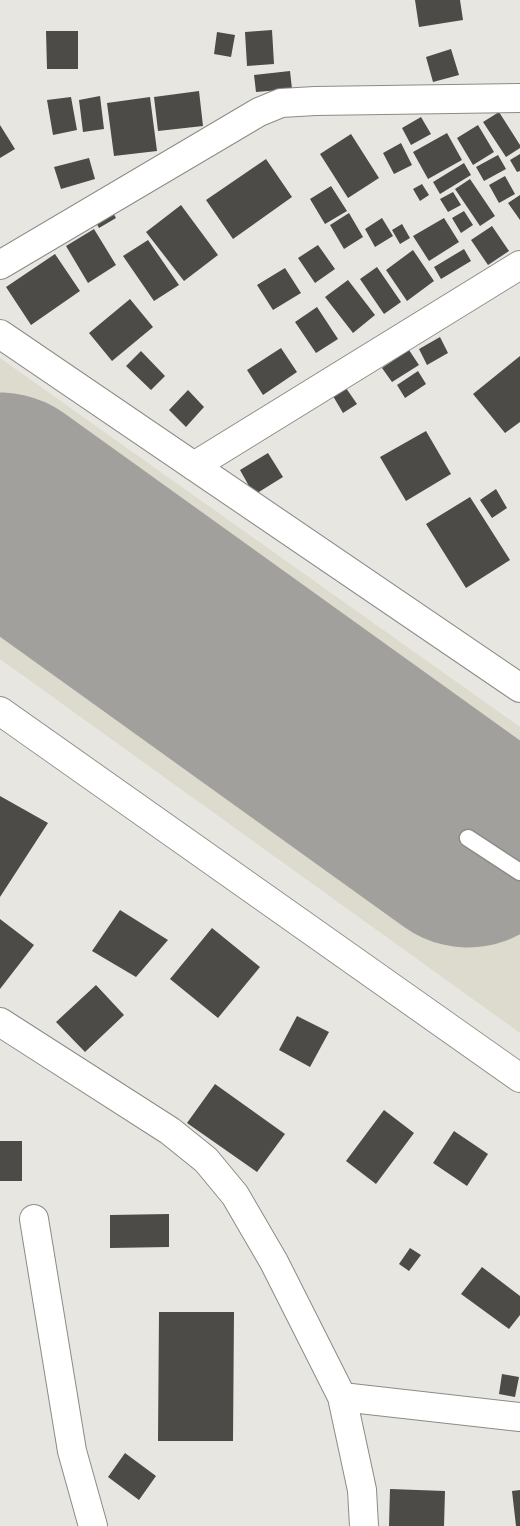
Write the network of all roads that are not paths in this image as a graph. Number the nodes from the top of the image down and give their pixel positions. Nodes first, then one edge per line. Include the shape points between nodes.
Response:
1 (520, 98) edge
2 (0, 265) edge
3 (520, 265) edge
4 (0, 334) edge
5 (194, 466) junction
6 (520, 688) edge
7 (0, 711) edge
8 (468, 838) dead end
9 (520, 872) edge
10 (0, 1022) edge
11 (520, 1078) edge
12 (34, 1219) dead end
13 (342, 1397) junction
14 (520, 1417) edge
15 (93, 1526) edge
16 (364, 1526) edge

1 - 2 street via 281,103 269,107
3 - 5 street
4 - 5 street
5 - 6 street
7 - 11 street
8 - 9 lane
10 - 13 street via 170,1131 206,1160 235,1195 274,1262
12 - 15 street via 72,1451
13 - 14 street
13 - 16 street via 362,1490

